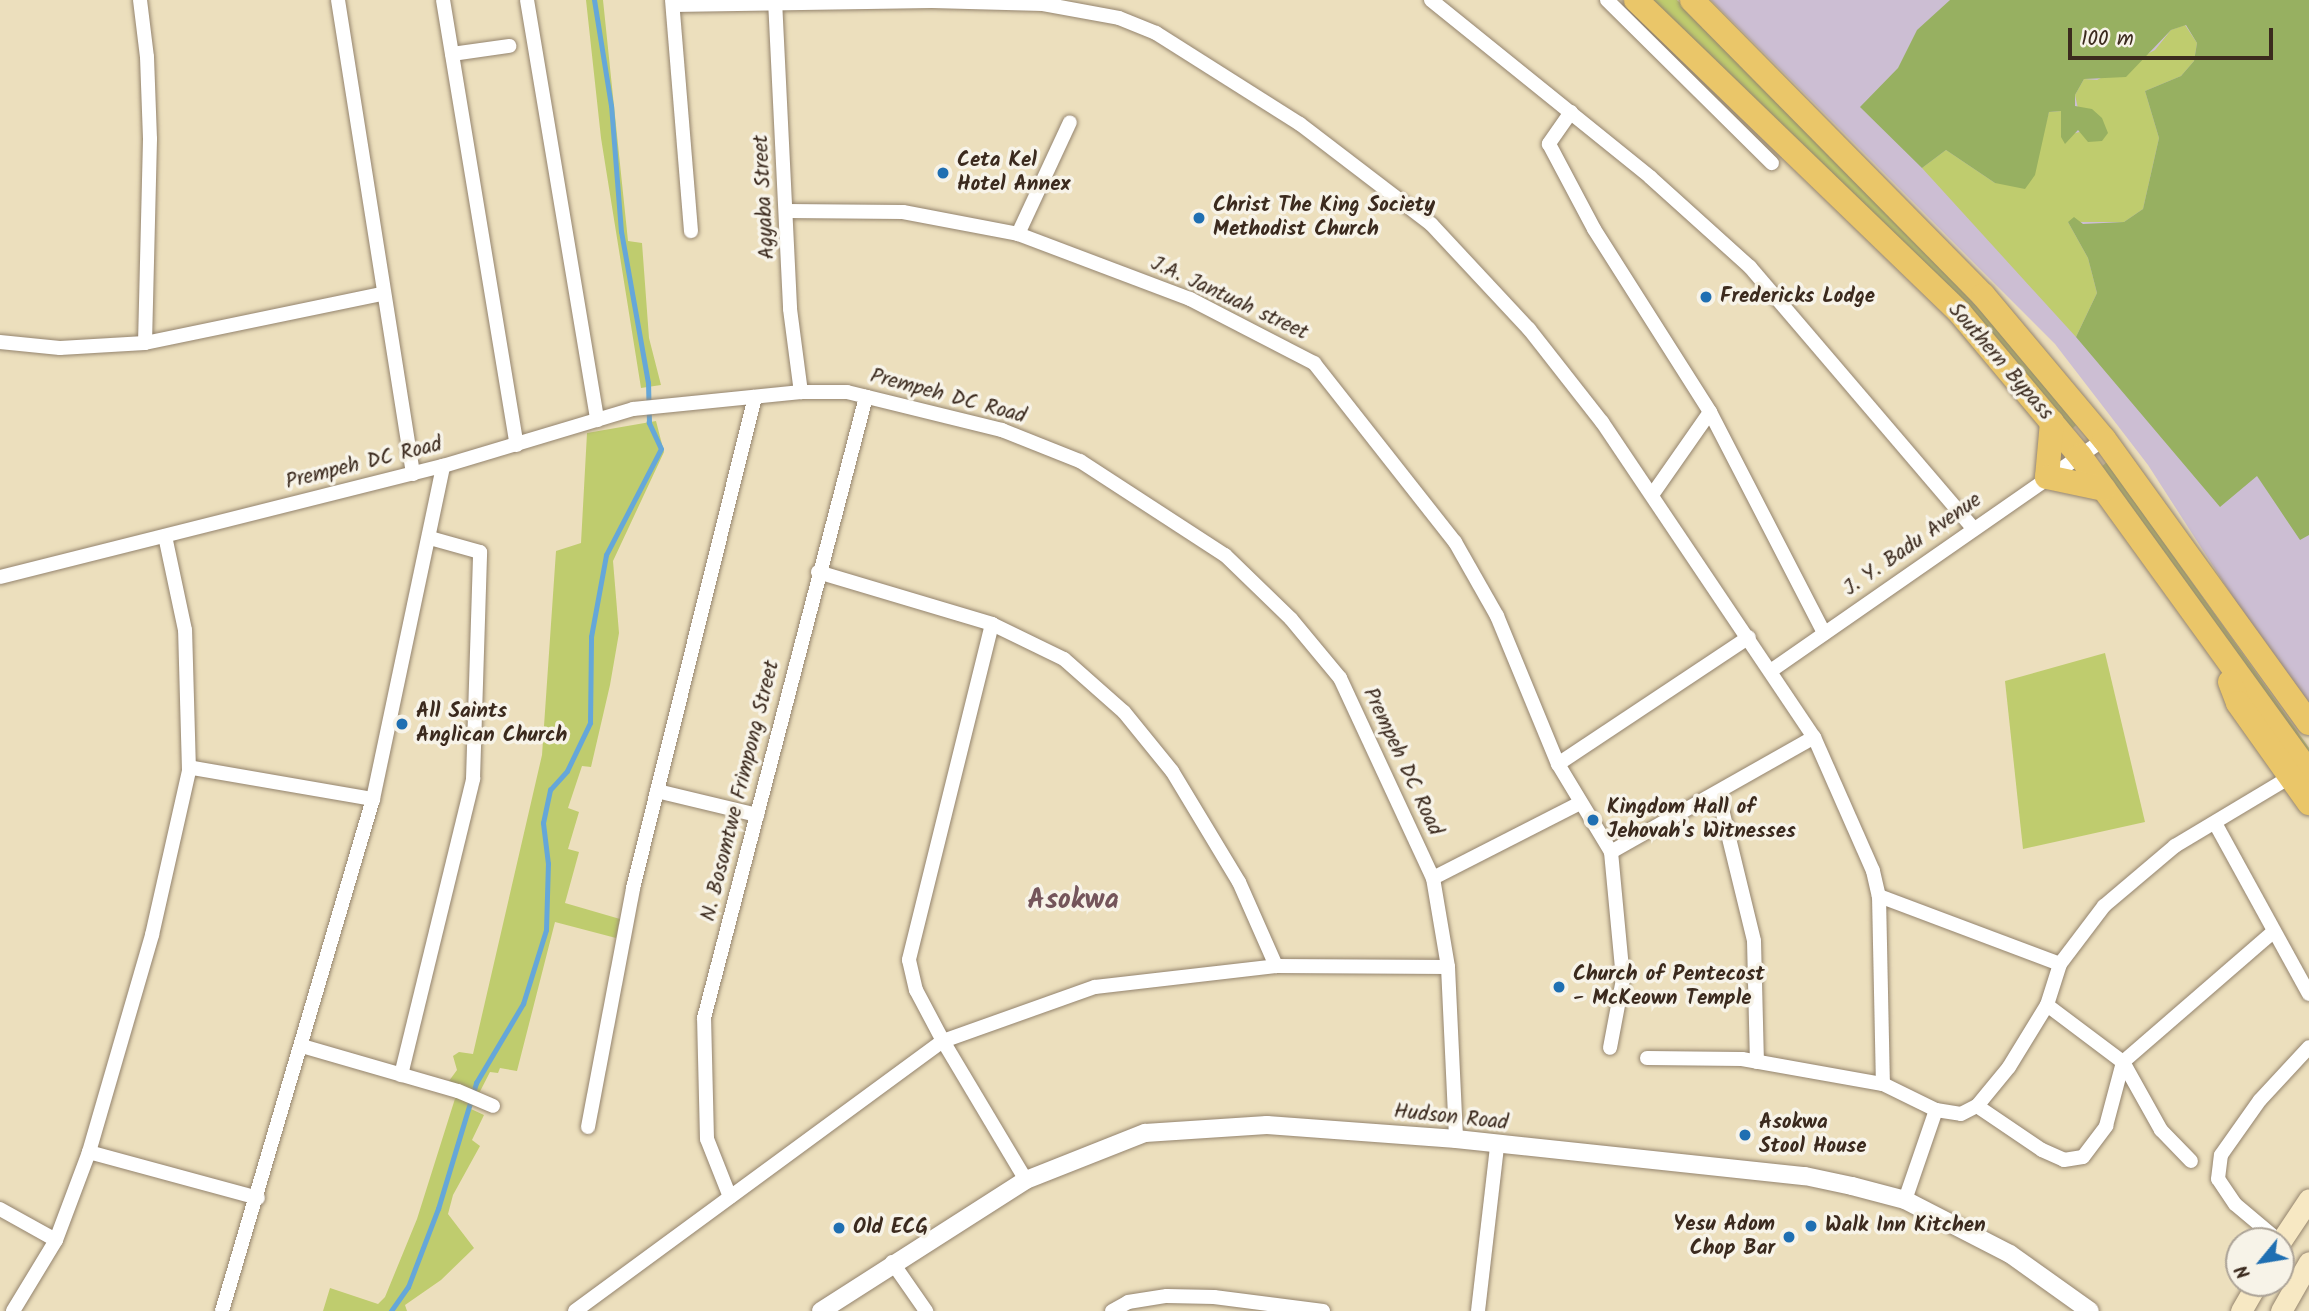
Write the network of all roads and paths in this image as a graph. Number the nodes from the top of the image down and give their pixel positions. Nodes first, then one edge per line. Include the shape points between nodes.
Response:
1 (139, 0) edge
2 (338, 0) edge
3 (443, 0) edge
4 (527, 0) edge
5 (1607, 0) edge
6 (1636, 0) edge
7 (1692, 0) edge
8 (932, 1) edge
9 (673, 3) edge
10 (775, 3) edge
11 (1439, 3) edge
12 (509, 47) dead end
13 (452, 54) junction
14 (1571, 113) junction
15 (1070, 122) dead end
16 (1772, 163) dead end
17 (787, 211) junction
18 (691, 231) dead end
19 (1018, 234) junction
20 (382, 294) junction
21 (0, 342) edge
22 (145, 343) junction
23 (801, 391) junction
24 (755, 397) junction
25 (866, 397) junction
26 (1710, 412) junction
27 (597, 420) junction
28 (2052, 422) junction
29 (2104, 439) junction
30 (517, 445) junction
31 (2080, 456) junction
32 (443, 466) junction
33 (413, 474) junction
34 (2047, 477) junction
35 (2104, 489) junction
36 (1652, 495) junction
37 (1973, 528) junction
38 (165, 536) junction
39 (430, 538) junction
40 (818, 572) junction
41 (0, 577) edge
42 (992, 624) junction
43 (1824, 633) junction
44 (1749, 637) junction
45 (2220, 651) junction
46 (1772, 670) junction
47 (2309, 723) edge
48 (1814, 737) junction
49 (1558, 764) junction
50 (189, 771) junction
51 (2299, 775) edge
52 (657, 792) junction
53 (1718, 793) junction
54 (373, 799) junction
55 (2309, 803) edge
56 (1578, 804) junction
57 (757, 816) junction
58 (2215, 823) junction
59 (1611, 852) junction
60 (1433, 878) junction
61 (1879, 896) junction
62 (2273, 932) junction
63 (2060, 964) junction
64 (1276, 966) junction
65 (1448, 967) junction
66 (2309, 994) edge
67 (2048, 1005) junction
68 (943, 1041) junction
69 (302, 1046) junction
70 (1610, 1048) dead end
71 (2309, 1048) edge
72 (1647, 1058) dead end
73 (1757, 1062) junction
74 (2123, 1062) junction
75 (401, 1075) junction
76 (1882, 1084) junction
77 (493, 1106) dead end
78 (1977, 1106) junction
79 (1937, 1110) junction
80 (588, 1127) dead end
81 (1456, 1139) junction
82 (1497, 1146) junction
83 (89, 1152) junction
84 (2191, 1161) dead end
85 (1026, 1180) junction
86 (730, 1197) junction
87 (258, 1198) junction
88 (2309, 1199) edge
89 (1905, 1200) junction
90 (0, 1209) edge
91 (2263, 1227) edge
92 (2290, 1227) edge
93 (57, 1240) junction
94 (892, 1262) junction
95 (2309, 1262) edge
96 (1167, 1296) junction
97 (13, 1311) edge
98 (222, 1311) edge
99 (575, 1311) edge
100 (821, 1311) edge
101 (926, 1311) edge
102 (1112, 1311) edge
103 (1172, 1311) edge
104 (1323, 1311) edge
105 (1478, 1311) edge
106 (2090, 1311) edge
107 (2281, 1311) edge

1 - 22 street via 150,139
2 - 20 street
3 - 13 street
4 - 27 street
5 - 16 street
6 - 28 highway, Southern Bypass via 1961,313
7 - 29 highway, Southern Bypass via 1983,295
8 - 10 street
8 - 36 street via 1043,4 1119,18 1156,33 1300,124 1431,224 1529,329
9 - 10 street
9 - 18 street
10 - 17 street, Agyaba Street
11 - 14 street
12 - 13 street
13 - 30 street
14 - 26 street via 1549,144 1594,229
14 - 37 street via 1750,267
15 - 19 street
17 - 19 street, J.A. Jantuah street via 903,212
17 - 23 street, Agyaba Street via 790,309
19 - 49 street, J.A. Jantuah street via 1189,299 1314,363 1455,542 1497,616
20 - 22 street
20 - 33 street
21 - 22 street via 81,348
23 - 24 street, Prempeh DC Road
23 - 25 street, Prempeh DC Road
24 - 27 street, Prempeh DC Road via 670,404
24 - 52 street
25 - 40 street, N. Bosomtwe Frimpong Street
25 - 60 street, Prempeh DC Road via 1002,430 1080,461 1224,555 1291,620 1340,678
26 - 36 street
26 - 43 street
27 - 30 street, Prempeh DC Road
28 - 31 highway, Southern Bypass
28 - 34 highway
29 - 31 street, J. Y. Badu Avenue
29 - 47 highway, Southern Bypass
30 - 32 street, Prempeh DC Road
31 - 34 street, J. Y. Badu Avenue
31 - 35 highway, Southern Bypass
32 - 33 street, Prempeh DC Road
32 - 39 street
33 - 38 street, Prempeh DC Road
34 - 35 highway
34 - 37 street, J. Y. Badu Avenue
35 - 45 highway, Southern Bypass
36 - 44 street
37 - 43 street, J. Y. Badu Avenue
38 - 41 street, Prempeh DC Road
38 - 50 street via 185,630
39 - 54 street
39 - 75 street via 480,552 473,779
40 - 42 street
40 - 57 street, N. Bosomtwe Frimpong Street
42 - 64 street via 1064,659 1124,712 1179,782 1239,882
42 - 68 street via 909,960 916,990
43 - 46 street, J. Y. Badu Avenue
44 - 46 street
44 - 49 street
45 - 51 highway, Southern Bypass via 2262,706
45 - 51 highway via 2238,703
46 - 48 street
48 - 53 street
48 - 61 street via 1873,871
49 - 56 street, J.A. Jantuah street
50 - 54 street via 193,768
50 - 83 street via 152,935
51 - 55 highway
51 - 58 street
52 - 57 street
52 - 80 street via 633,888
53 - 59 street
53 - 73 street via 1754,941
54 - 69 street
56 - 59 street, J.A. Jantuah street
56 - 60 street
57 - 86 street, N. Bosomtwe Frimpong Street via 704,1018 707,1139
58 - 62 street
58 - 63 street via 2137,874 2104,906
59 - 70 street via 1623,979
60 - 65 street, Prempeh DC Road
61 - 63 street
61 - 76 street
62 - 66 street
62 - 74 street
63 - 67 street
64 - 65 street
64 - 68 street via 1095,987
65 - 81 street, Prempeh DC Road
67 - 74 street
67 - 78 street via 2010,1067
68 - 85 street
68 - 86 street
69 - 75 street
69 - 87 street
71 - 91 street via 2260,1100 2221,1155 2218,1179 2235,1203
72 - 73 street
73 - 76 street
74 - 78 street via 2106,1126 2083,1157 2064,1160 2042,1150
74 - 84 street via 2161,1130
75 - 77 street
76 - 79 street
78 - 79 street via 1961,1114
79 - 89 street
81 - 82 street, Hudson Road
81 - 85 street, Hudson Road via 1267,1125 1164,1131 1145,1133
82 - 89 street, Hudson Road via 1805,1176
82 - 105 street
83 - 87 street
83 - 93 street
85 - 94 street, Hudson Road
86 - 99 street
87 - 98 street
88 - 92 main road
89 - 106 street, Hudson Road via 2010,1254
90 - 93 street
93 - 97 street
94 - 100 street, Hudson Road
94 - 101 street
95 - 107 main road
96 - 102 street via 1128,1302
96 - 103 street
96 - 104 street via 1214,1297

